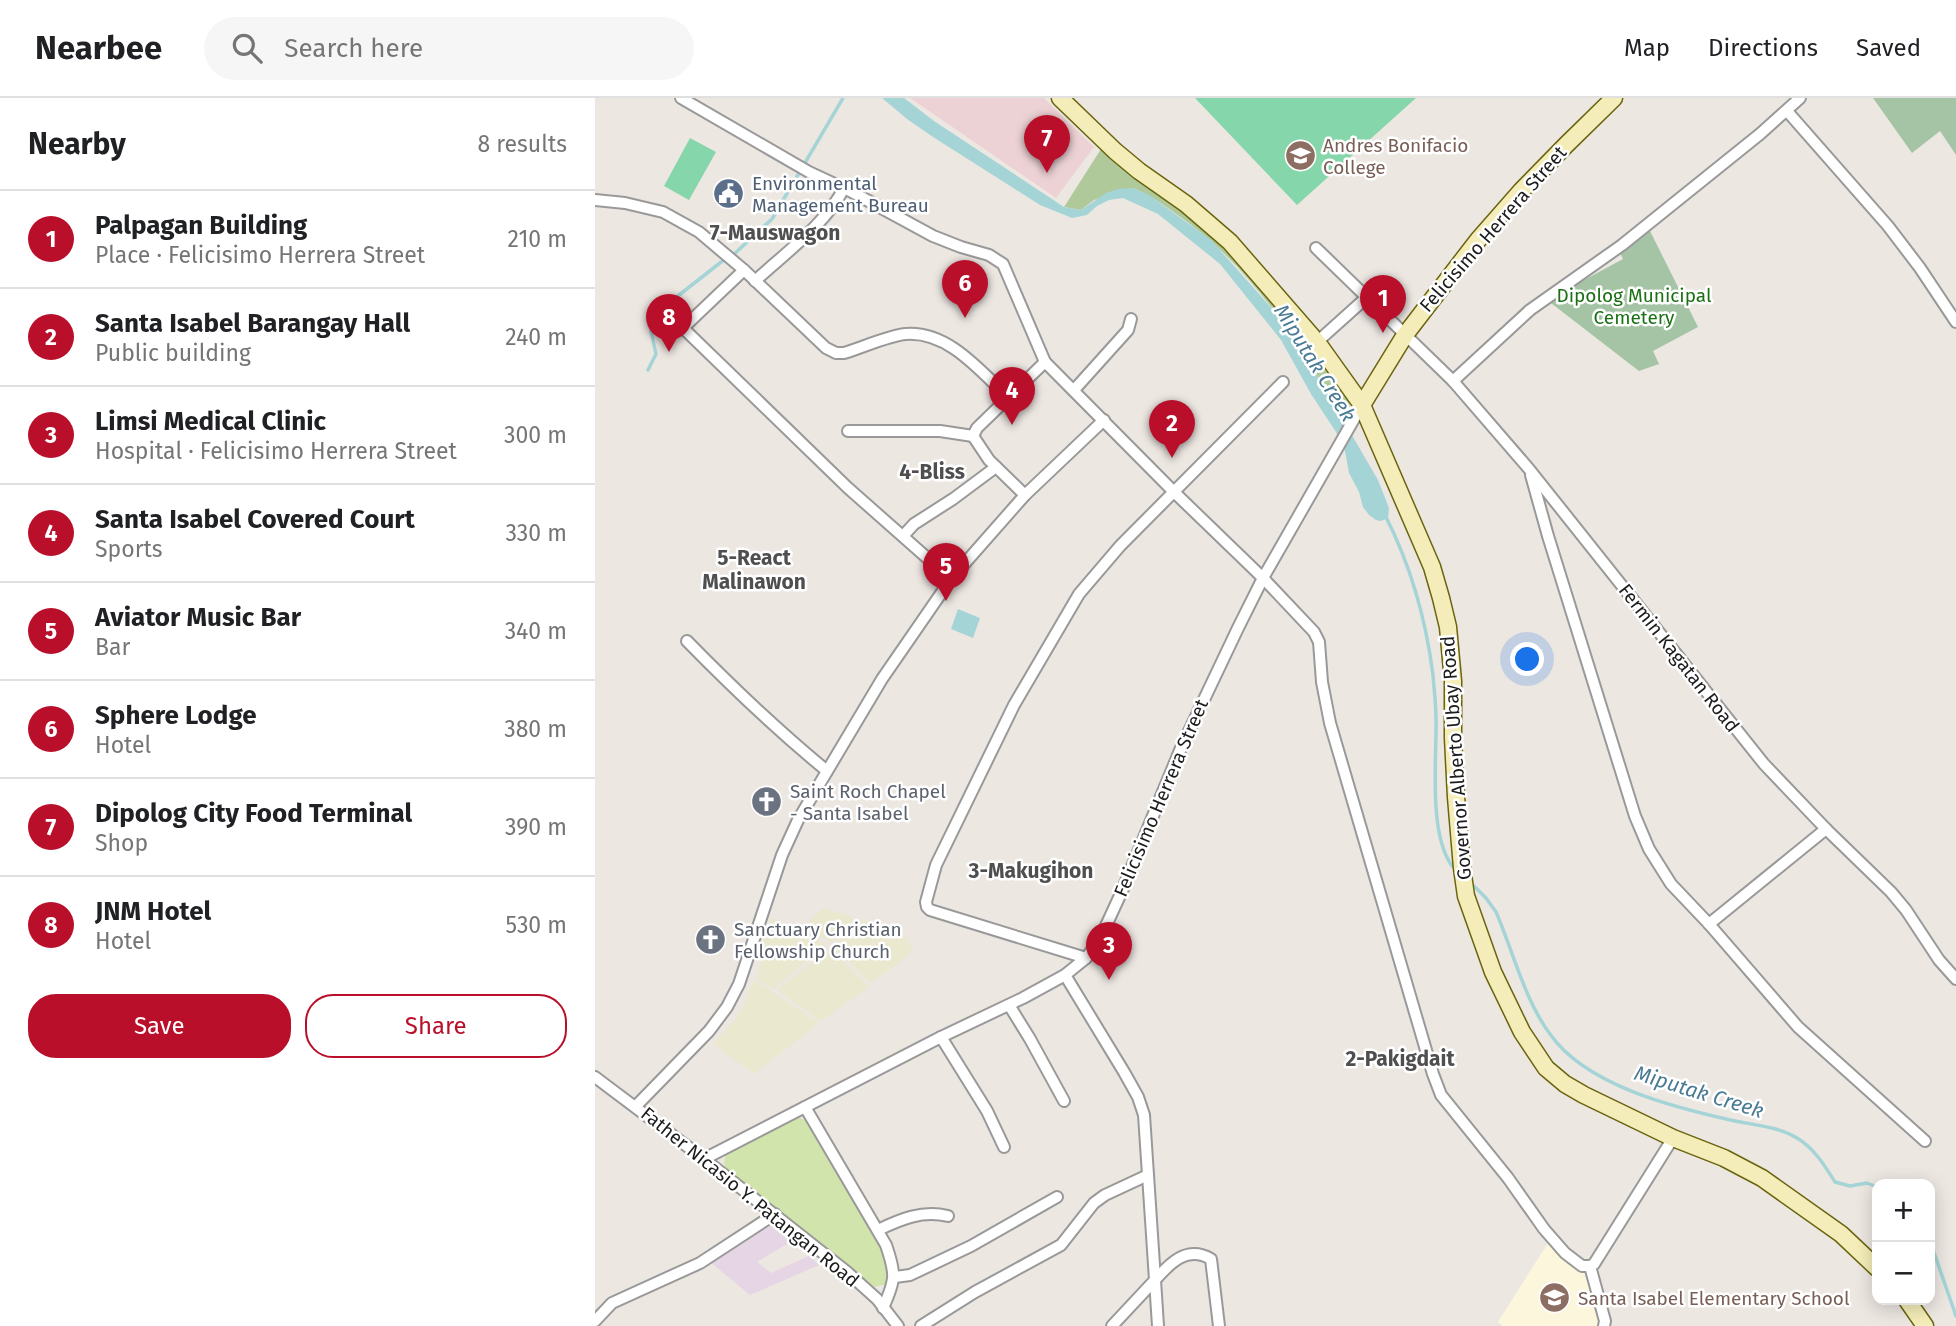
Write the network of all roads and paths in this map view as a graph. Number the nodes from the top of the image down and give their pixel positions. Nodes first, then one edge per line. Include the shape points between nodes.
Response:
1 (681, 98) edge
2 (1060, 98) edge
3 (1614, 98) edge
4 (1800, 98) edge
5 (1787, 111) junction
6 (844, 188) junction
7 (595, 200) edge
8 (1316, 248) dead end
9 (740, 267) junction
10 (755, 281) junction
11 (1366, 298) junction
12 (661, 309) dead end
13 (1131, 318) dead end
14 (1956, 323) edge
15 (684, 328) junction
16 (1405, 335) junction
17 (1317, 342) junction
18 (1045, 362) junction
19 (1453, 381) junction
20 (1283, 382) dead end
21 (1074, 390) junction
22 (1009, 398) junction
23 (1362, 405) junction
24 (1104, 420) junction
25 (848, 431) dead end
26 (972, 436) junction
27 (996, 467) junction
28 (1529, 469) junction
29 (1174, 492) junction
30 (1025, 495) junction
31 (903, 536) junction
32 (1263, 578) junction
33 (951, 579) junction
34 (687, 641) dead end
35 (827, 771) junction
36 (1826, 829) junction
37 (1709, 924) junction
38 (1086, 958) junction
39 (1065, 975) junction
40 (1956, 979) edge
41 (1009, 1005) junction
42 (941, 1037) junction
43 (595, 1077) edge
44 (1064, 1101) dead end
45 (636, 1106) junction
46 (805, 1107) junction
47 (1673, 1138) junction
48 (1924, 1141) dead end
49 (1004, 1147) dead end
50 (704, 1158) junction
51 (1148, 1175) junction
52 (1057, 1197) dead end
53 (775, 1214) junction
54 (948, 1216) dead end
55 (878, 1230) junction
56 (1872, 1263) edge
57 (1590, 1266) junction
58 (895, 1278) junction
59 (1155, 1280) junction
60 (1910, 1305) edge
61 (883, 1308) junction
62 (595, 1321) edge
63 (898, 1326) edge
64 (921, 1326) edge
65 (1112, 1326) edge
66 (1158, 1326) edge
67 (1219, 1326) edge
68 (1604, 1326) edge
69 (1925, 1326) edge

1 - 6 street
2 - 17 main road, Governor Alberto Ubay Road via 1115,151 1230,242
3 - 16 main road, Felicisimo Herrera Street via 1521,191
4 - 5 street
5 - 14 street via 1888,226
5 - 19 street via 1622,245 1530,310
6 - 10 street via 811,230
6 - 18 street via 933,236 1003,264
7 - 9 street via 663,212 699,232
8 - 11 street, Fermin Kagatan Road
9 - 10 street
9 - 15 street
10 - 22 street via 826,348 844,353 905,334 926,335 960,353
11 - 16 street, Fermin Kagatan Road
11 - 17 street
12 - 15 street
13 - 21 street via 1129,330
15 - 31 street
16 - 19 street, Fermin Kagatan Road
16 - 23 main road, Felicisimo Herrera Street
17 - 23 main road, Governor Alberto Ubay Road
18 - 21 street
18 - 22 street
19 - 28 street, Fermin Kagatan Road
20 - 29 street
21 - 24 street
22 - 26 street
23 - 32 street, Felicisimo Herrera Street
23 - 47 main road, Governor Alberto Ubay Road via 1432,567 1448,627 1462,868 1466,896 1493,972 1522,1032 1546,1068 1584,1095
24 - 29 street
24 - 30 street
25 - 26 street via 940,431
26 - 27 street
27 - 30 street
27 - 31 street
28 - 36 street, Fermin Kagatan Road via 1764,764
28 - 37 street via 1635,816 1671,884
29 - 32 street
29 - 38 street via 1120,546 1067,612 1014,705 936,865 926,902 936,913
30 - 33 street
31 - 33 street
32 - 38 street, Felicisimo Herrera Street via 1181,748 1099,941
32 - 57 street via 1306,621 1319,642 1330,723 1441,1095 1554,1241 1582,1266
33 - 35 street via 882,679
34 - 35 street via 733,689
35 - 45 street via 785,849 727,1007
36 - 37 street
36 - 40 street, Fermin Kagatan Road via 1891,892
37 - 48 street via 1798,1027
38 - 39 street, Felicisimo Herrera Street
39 - 41 street, Felicisimo Herrera Street
39 - 51 street via 1138,1097 1144,1115
41 - 42 street, Felicisimo Herrera Street
41 - 44 street
42 - 46 street, Felicisimo Herrera Street
42 - 49 street
43 - 45 street, Father Nicasio Y. Patangan Road
45 - 50 street, Father Nicasio Y. Patangan Road
46 - 50 street, Felicisimo Herrera Street
46 - 55 street
47 - 56 main road, Governor Alberto Ubay Road via 1762,1178 1841,1234
47 - 57 street
50 - 53 street, Father Nicasio Y. Patangan Road
51 - 59 street
51 - 64 street via 1094,1203 1061,1245
52 - 58 street via 971,1246
53 - 61 street, Father Nicasio Y. Patangan Road via 847,1272
53 - 62 street via 699,1263 612,1303
54 - 55 street via 910,1216
55 - 58 street
57 - 68 street
58 - 61 street
59 - 65 street
59 - 66 street
59 - 67 street via 1176,1259 1196,1253 1211,1259
60 - 69 main road
61 - 63 street, Father Nicasio Y. Patangan Road

